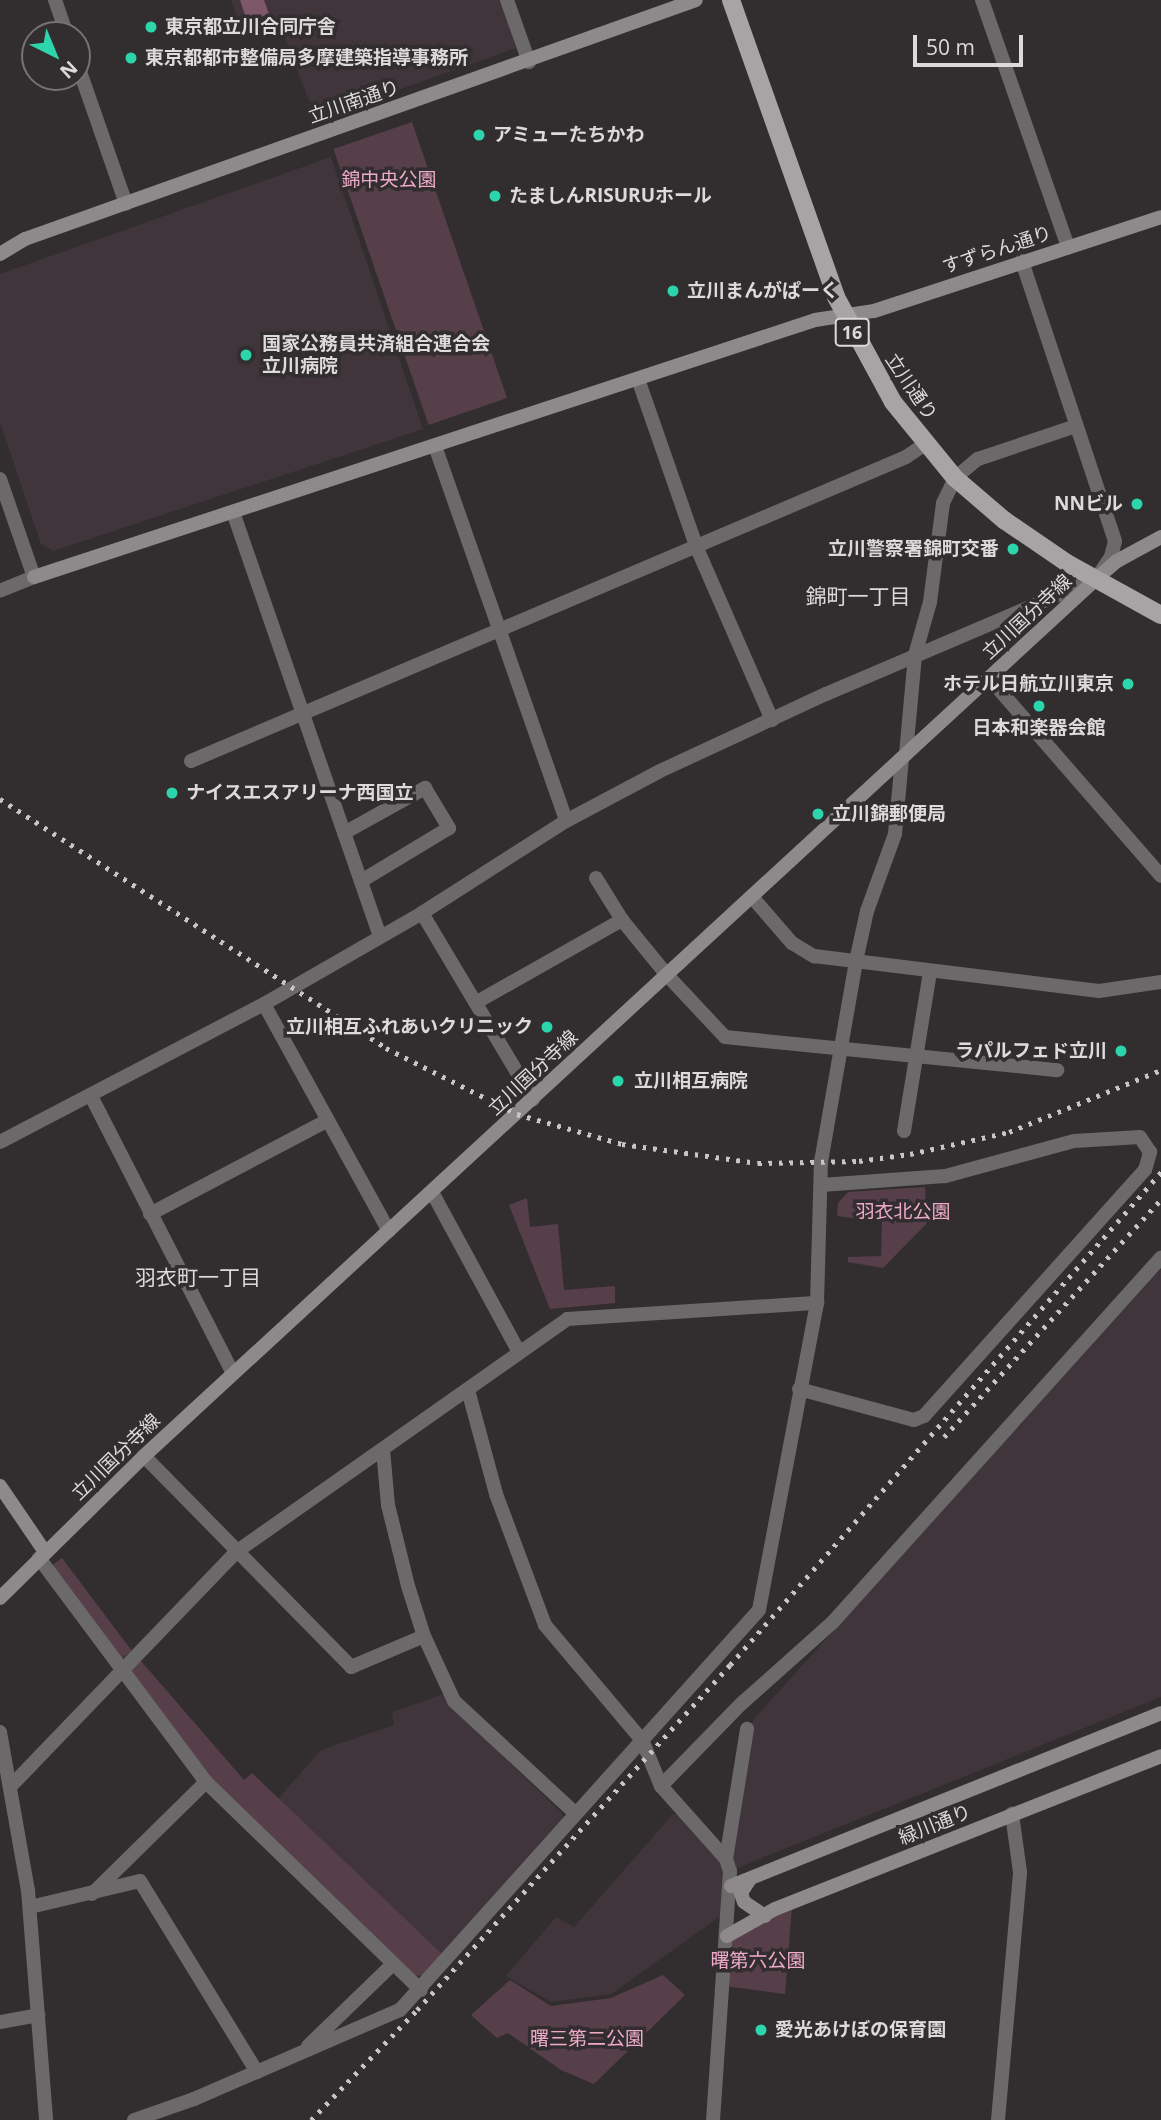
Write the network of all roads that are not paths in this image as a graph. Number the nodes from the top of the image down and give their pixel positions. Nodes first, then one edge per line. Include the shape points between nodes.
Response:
1 (55, 0) edge
2 (507, 0) edge
3 (696, 0) edge
4 (731, 0) edge
5 (982, 0) edge
6 (62, 21) edge
7 (529, 62) junction
8 (87, 91) edge
9 (126, 204) junction
10 (1161, 217) edge
11 (25, 239) junction
12 (0, 241) edge
13 (1069, 247) junction
14 (0, 254) edge
15 (1022, 261) junction
16 (845, 318) junction
17 (638, 379) junction
18 (1076, 426) junction
19 (925, 444) junction
20 (435, 446) junction
21 (955, 478) junction
22 (0, 479) edge
23 (233, 512) junction
24 (1161, 537) edge
25 (696, 546) junction
26 (34, 577) junction
27 (1096, 579) junction
28 (0, 591) edge
29 (1161, 615) edge
30 (500, 632) junction
31 (915, 655) junction
32 (989, 678) junction
33 (303, 713) junction
34 (772, 720) junction
35 (904, 756) junction
36 (191, 761) dead end
37 (566, 821) junction
38 (344, 834) junction
39 (1161, 876) edge
40 (596, 878) dead end
41 (361, 881) junction
42 (752, 897) junction
43 (422, 913) junction
44 (622, 920) junction
45 (380, 936) junction
46 (856, 961) junction
47 (929, 973) junction
48 (667, 975) junction
49 (1161, 982) edge
50 (477, 1002) junction
51 (264, 1004) junction
52 (843, 1052) junction
53 (916, 1059) junction
54 (1057, 1070) dead end
55 (91, 1096) junction
56 (533, 1099) junction
57 (328, 1120) junction
58 (904, 1131) dead end
59 (0, 1142) edge
60 (821, 1185) junction
61 (432, 1192) junction
62 (150, 1214) junction
63 (388, 1231) junction
64 (1161, 1257) edge
65 (817, 1303) junction
66 (519, 1352) junction
67 (233, 1374) junction
68 (468, 1390) junction
69 (799, 1390) junction
70 (383, 1449) junction
71 (144, 1456) junction
72 (0, 1486) edge
73 (236, 1552) junction
74 (42, 1555) junction
75 (0, 1598) edge
76 (424, 1636) junction
77 (122, 1673) junction
78 (1161, 1713) edge
79 (747, 1729) dead end
80 (0, 1732) edge
81 (642, 1740) junction
82 (1161, 1756) edge
83 (206, 1782) junction
84 (661, 1786) junction
85 (10, 1787) junction
86 (576, 1814) junction
87 (1012, 1814) junction
88 (726, 1859) junction
89 (751, 1878) junction
90 (732, 1886) junction
91 (91, 1894) junction
92 (30, 1907) junction
93 (765, 1916) junction
94 (727, 1936) junction
95 (393, 1964) junction
96 (421, 1990) junction
97 (38, 2015) junction
98 (0, 2022) edge
99 (300, 2053) junction
100 (257, 2073) junction
101 (156, 2116) edge
102 (46, 2120) edge
103 (134, 2120) edge
104 (713, 2120) edge
105 (998, 2120) edge

1 - 6 street
2 - 7 street
3 - 7 street, 立川南通り
4 - 16 main road, 立川通り / 16
5 - 13 street
7 - 9 street, 立川南通り
8 - 9 street
9 - 11 street, 立川南通り
10 - 13 street, すずらん通り
11 - 12 street, 立川南通り
11 - 14 street, 立川南通り
13 - 15 street, すずらん通り
15 - 16 street, すずらん通り
15 - 18 street
16 - 17 street, すずらん通り via 815,320
16 - 19 main road, 立川通り / 16 via 880,382
17 - 20 street, すずらん通り
17 - 25 street
18 - 21 street via 978,459
18 - 27 street via 1115,541 1111,557
19 - 21 main road, 立川通り / 16
19 - 25 street via 906,457
20 - 23 street, すずらん通り
20 - 30 street
21 - 27 main road, 立川通り / 16 via 1021,533
21 - 31 street via 943,503 930,602
22 - 26 street
23 - 26 street, すずらん通り
23 - 33 street
24 - 27 street, 立川国分寺線 via 1117,561
25 - 30 street
25 - 34 street
26 - 28 street
27 - 29 main road, 立川通り / 16
27 - 31 street
27 - 32 street, 立川国分寺線
30 - 33 street
30 - 37 street
31 - 34 street
31 - 35 street
32 - 35 street, 立川国分寺線
32 - 39 street
33 - 36 street
33 - 38 street
34 - 37 street via 660,771
35 - 42 street, 立川国分寺線
35 - 46 street via 895,834 867,911
37 - 43 street
38 - 41 street
38 - 41 street via 425,788 449,828
40 - 44 street
41 - 45 street
42 - 46 street via 804,952
42 - 48 street, 立川国分寺線
43 - 45 street
43 - 50 street
44 - 48 street
44 - 50 street
45 - 51 street
46 - 47 street
46 - 52 street
47 - 49 street via 1099,991
47 - 53 street
48 - 52 street via 725,1037
48 - 56 street, 立川国分寺線
50 - 56 street
51 - 55 street
51 - 57 street
52 - 53 street
52 - 60 street
53 - 54 street
53 - 58 street
55 - 59 street
55 - 62 street
56 - 61 street, 立川国分寺線
57 - 62 street
57 - 63 street
60 - 65 street
60 - 69 street via 945,1176 1086,1140 1140,1137 1150,1152 1145,1170 924,1416 914,1420
61 - 63 street, 立川国分寺線
61 - 66 street
62 - 67 street
63 - 67 street, 立川国分寺線
64 - 84 street via 832,1623 741,1704
65 - 66 street via 567,1319
65 - 69 street
66 - 68 street
67 - 71 street, 立川国分寺線
68 - 70 street
68 - 81 street via 496,1494 545,1625
69 - 81 street via 759,1609
70 - 73 street
70 - 76 street via 388,1506
71 - 73 street
71 - 74 street, 立川国分寺線
72 - 74 street
73 - 76 street via 351,1667
73 - 77 street
74 - 75 street, 立川国分寺線
74 - 77 street
76 - 86 street via 454,1700
77 - 83 street
77 - 85 street
78 - 89 street, 緑川通り
79 - 88 street
80 - 85 street
81 - 84 street
81 - 86 street
82 - 87 street, 緑川通り
83 - 91 street
83 - 95 street
84 - 88 street
85 - 92 street
86 - 96 street
87 - 93 street, 緑川通り
87 - 105 street via 1020,1872
88 - 90 street
89 - 90 street, 緑川通り
89 - 93 street via 741,1893 744,1902
90 - 94 street
91 - 92 street
91 - 100 street via 140,1881
92 - 97 street
93 - 94 street, 緑川通り
94 - 104 street
95 - 96 street
95 - 99 street
96 - 99 street via 400,2010
97 - 98 street
97 - 102 street
99 - 100 street
100 - 101 street
101 - 103 street

